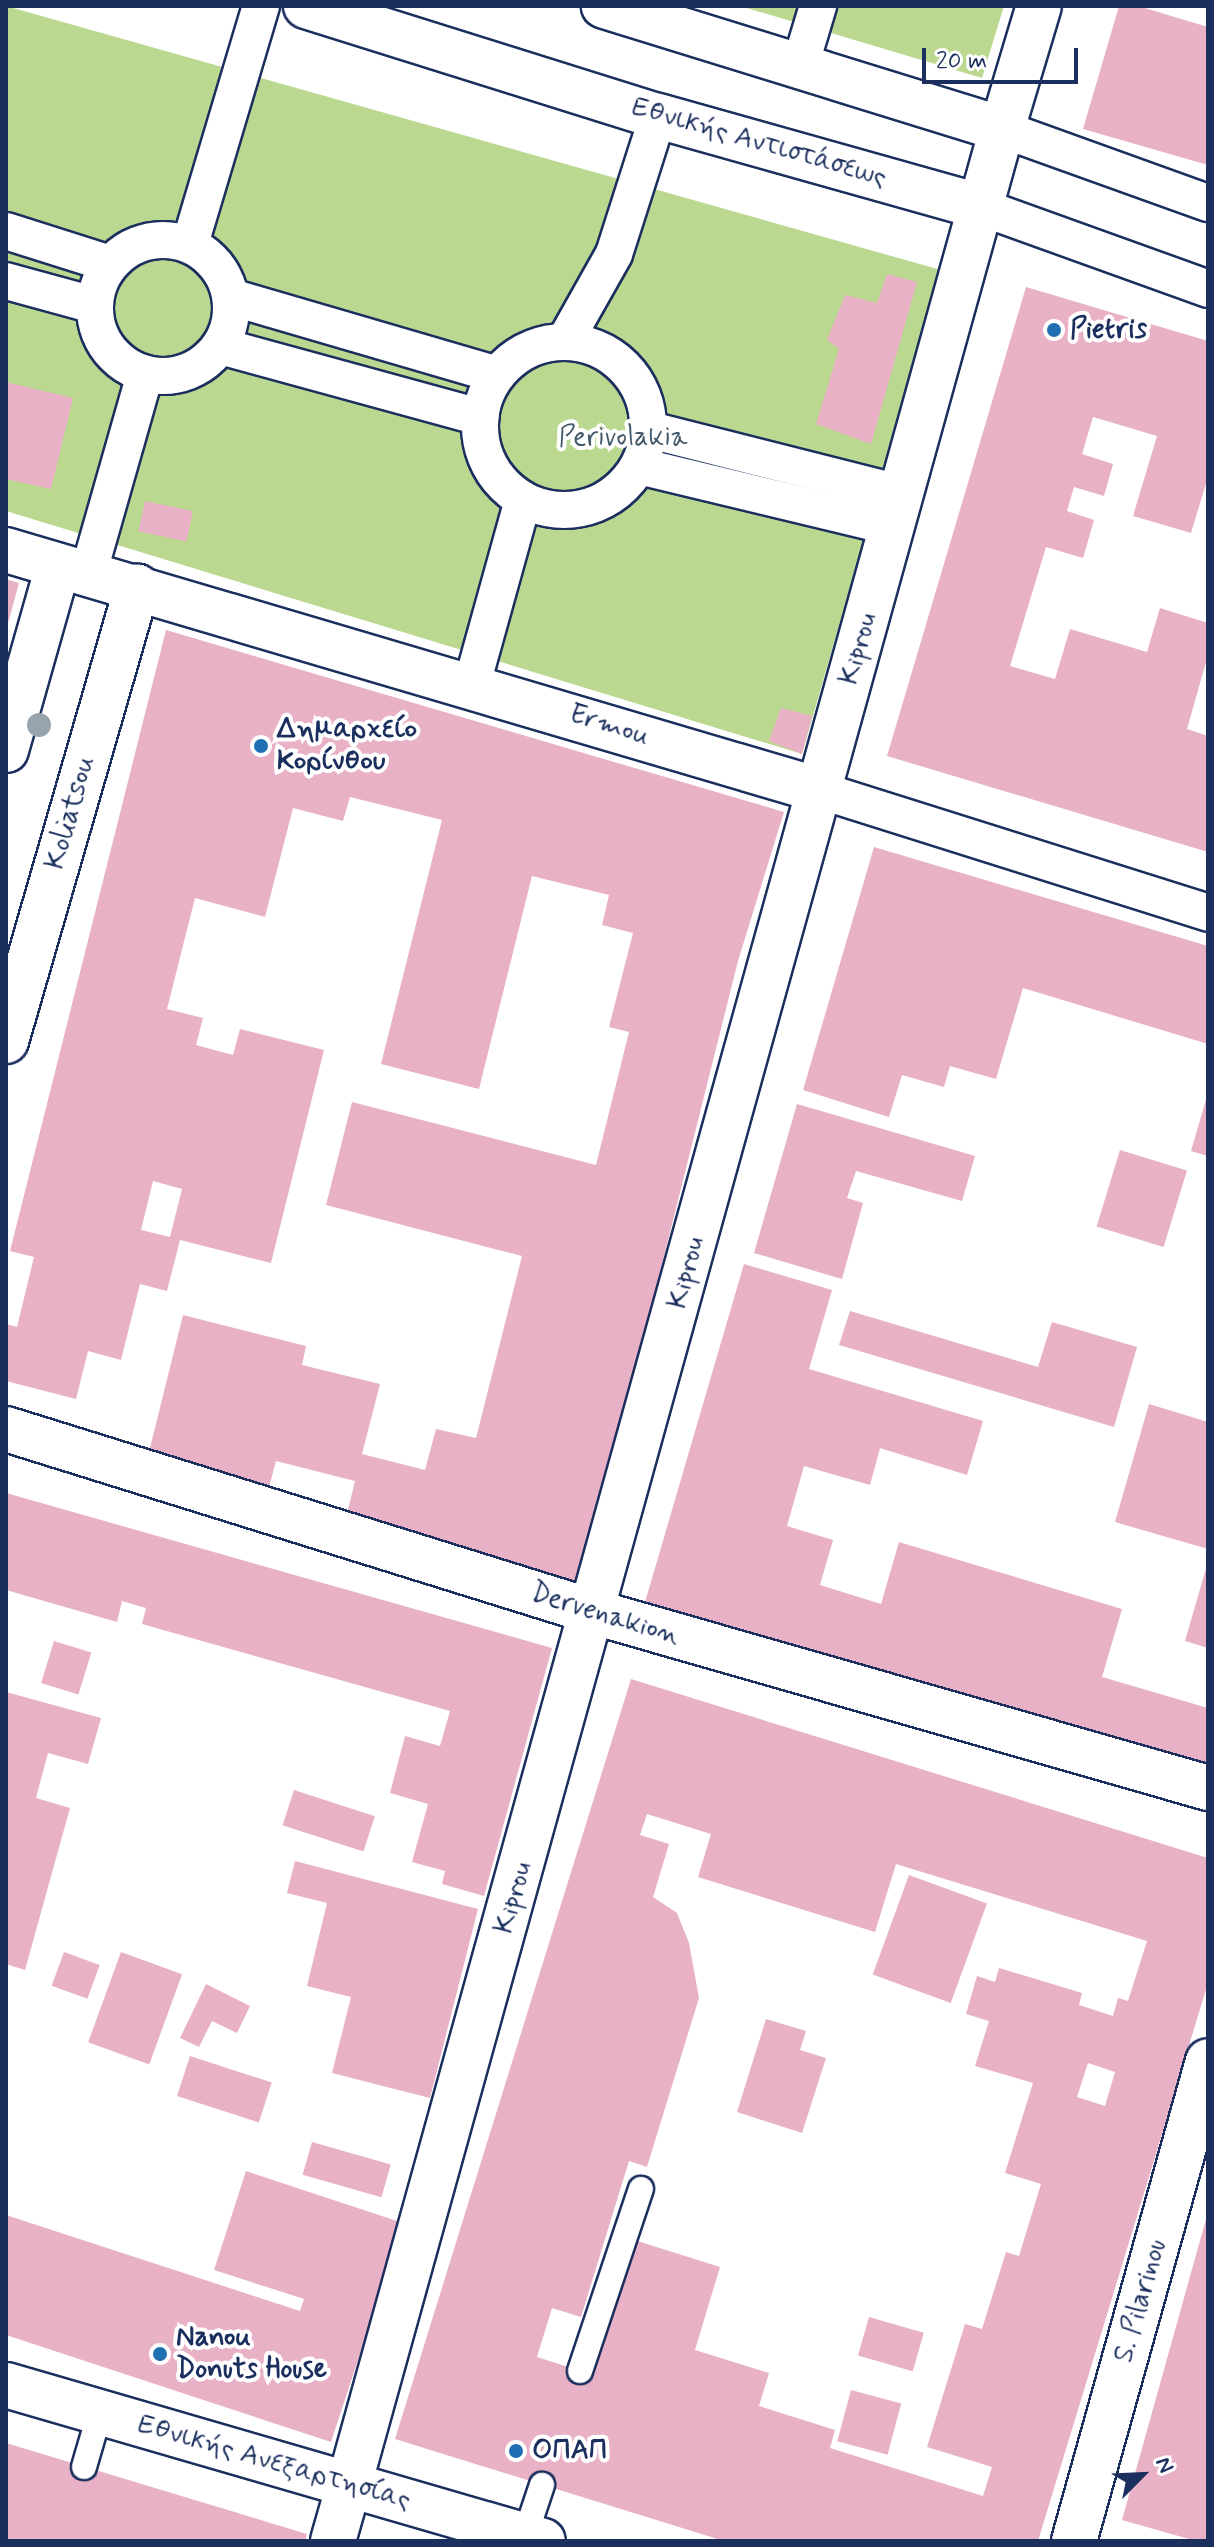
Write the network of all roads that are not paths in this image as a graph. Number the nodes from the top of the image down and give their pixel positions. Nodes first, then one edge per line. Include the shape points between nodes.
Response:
1 (261, 6) edge
2 (306, 6) edge
3 (604, 6) edge
4 (818, 6) edge
5 (1039, 6) edge
6 (668, 16) edge
7 (800, 66) junction
8 (658, 116) junction
9 (1002, 129) junction
10 (1208, 203) edge
11 (978, 206) junction
12 (6, 231) edge
13 (190, 244) junction
14 (110, 264) junction
15 (6, 281) edge
16 (1208, 289) edge
17 (231, 297) junction
18 (94, 305) junction
19 (565, 341) junction
20 (220, 346) junction
21 (145, 374) junction
22 (497, 375) junction
23 (480, 417) junction
24 (650, 430) junction
25 (639, 466) junction
26 (523, 500) junction
27 (898, 510) junction
28 (6, 550) edge
29 (74, 569) junction
30 (137, 586) junction
31 (472, 684) junction
32 (6, 750) edge
33 (819, 790) junction
34 (1208, 913) edge
35 (6, 1041) edge
36 (6, 1429) edge
37 (594, 1612) junction
38 (1208, 1788) edge
39 (1208, 2061) edge
40 (641, 2189) dead end
41 (580, 2371) dead end
42 (6, 2385) edge
43 (100, 2412) junction
44 (84, 2467) dead end
45 (349, 2485) junction
46 (542, 2485) dead end
47 (534, 2538) edge
48 (333, 2541) edge
49 (1074, 2541) edge

1 - 13 street
2 - 8 street, Εθνικής Αντιστάσεως
3 - 6 street
4 - 7 street
5 - 9 street, Kiprou
6 - 7 street
7 - 9 street
8 - 11 street, Εθνικής Αντιστάσεως
8 - 19 street via 614,254
9 - 10 street
9 - 11 street, Kiprou
11 - 16 street, Εθνικής Αντιστάσεως
11 - 27 street, Kiprou
12 - 14 street
13 - 14 street via 147,240
13 - 17 street via 224,275
14 - 18 street
15 - 18 street
17 - 20 street via 230,323
17 - 22 street
18 - 21 street via 107,349 124,365
19 - 22 street via 515,357
19 - 24 street via 616,358 646,403
20 - 21 street via 187,372
20 - 23 street
21 - 29 street
22 - 23 street
23 - 26 street via 489,466
24 - 25 street
24 - 27 street
25 - 26 street via 602,504 548,510
25 - 27 street
26 - 31 street
27 - 33 street, Kiprou
28 - 29 street, Ermou
29 - 30 street, Ermou
29 - 32 street
30 - 31 street, Ermou
30 - 35 street, Koliatsou
31 - 33 street, Ermou
33 - 34 street, Ermou
33 - 37 street, Kiprou
36 - 37 street, Dervenakion
37 - 38 street, Dervenakion
37 - 45 street, Kiprou
39 - 49 street, S. Pilarinou
40 - 41 lane
42 - 43 street, Εθνικής Ανεξαρτησίας
43 - 44 lane
43 - 45 street, Εθνικής Ανεξαρτησίας
45 - 47 street, Εθνικής Ανεξαρτησίας
45 - 48 street, Kiprou
46 - 47 lane

